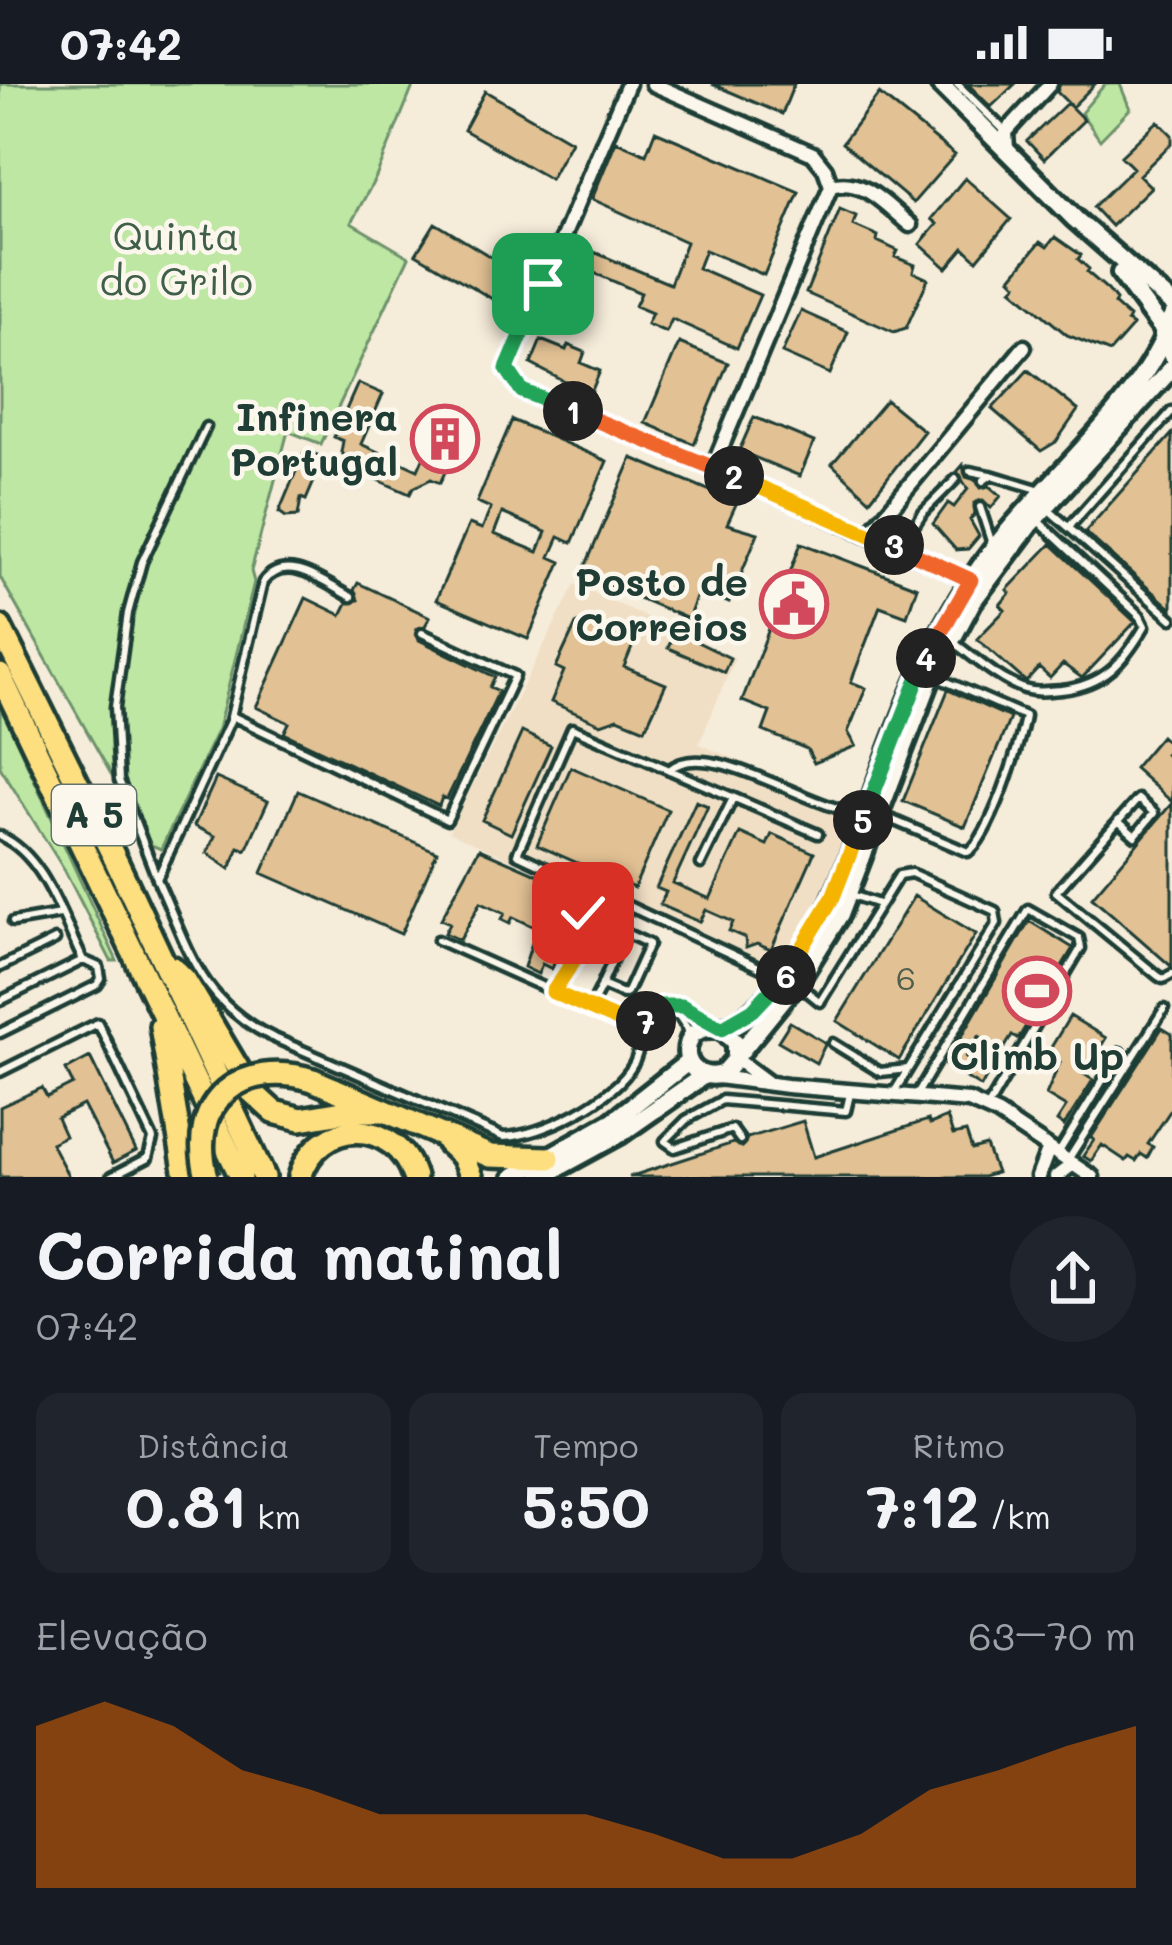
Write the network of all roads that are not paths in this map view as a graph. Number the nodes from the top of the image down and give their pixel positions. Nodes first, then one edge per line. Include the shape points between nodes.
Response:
1 (628, 84) edge
2 (653, 84) edge
3 (940, 84) edge
4 (957, 84) edge
5 (1050, 84) edge
6 (1006, 140) junction
7 (831, 186) junction
8 (1075, 219) junction
9 (910, 225) dead end
10 (1172, 304) edge
11 (1168, 335) edge
12 (1024, 347) dead end
13 (1172, 368) edge
14 (1172, 411) edge
15 (206, 427) dead end
16 (713, 467) junction
17 (970, 471) dead end
18 (991, 475) junction
19 (956, 479) dead end
20 (983, 481) dead end
21 (1042, 504) junction
22 (980, 507) dead end
23 (1069, 527) junction
24 (869, 534) junction
25 (900, 548) junction
26 (993, 549) junction
27 (971, 580) junction
28 (351, 597) dead end
29 (1172, 619) edge
30 (0, 627) edge
31 (422, 633) dead end
32 (950, 640) junction
33 (0, 675) edge
34 (933, 675) junction
35 (231, 715) junction
36 (669, 770) junction
37 (733, 797) junction
38 (873, 814) junction
39 (1118, 821) junction
40 (818, 834) dead end
41 (0, 836) edge
42 (701, 864) dead end
43 (157, 879) junction
44 (849, 894) junction
45 (879, 904) junction
46 (60, 914) junction
47 (13, 922) dead end
48 (624, 933) junction
49 (55, 940) dead end
50 (438, 940) dead end
51 (157, 952) junction
52 (83, 959) junction
53 (0, 967) edge
54 (1172, 974) edge
55 (790, 980) junction
56 (602, 985) junction
57 (553, 992) junction
58 (0, 1001) edge
59 (669, 1004) junction
60 (159, 1007) junction
61 (590, 1008) junction
62 (1164, 1009) dead end
63 (717, 1027) junction
64 (642, 1031) junction
65 (0, 1033) edge
66 (692, 1035) junction
67 (833, 1043) dead end
68 (1120, 1052) dead end
69 (736, 1057) junction
70 (688, 1062) junction
71 (0, 1072) edge
72 (905, 1073) junction
73 (710, 1076) junction
74 (768, 1083) junction
75 (851, 1091) junction
76 (893, 1094) junction
77 (913, 1095) junction
78 (987, 1108) junction
79 (381, 1111) junction
80 (442, 1138) junction
81 (740, 1140) dead end
82 (1062, 1156) junction
83 (545, 1167) edge
84 (111, 1177) edge
85 (186, 1177) edge
86 (207, 1177) edge
87 (241, 1177) edge
88 (264, 1177) edge
89 (301, 1177) edge
90 (414, 1177) edge
91 (470, 1177) edge
92 (513, 1177) edge
93 (1038, 1177) edge
94 (1056, 1177) edge
95 (1092, 1177) edge

1 - 16 street via 507,369 522,391
2 - 7 street via 813,154
3 - 6 street
4 - 6 lane
5 - 6 street
6 - 8 street
7 - 9 street via 861,185
7 - 16 street
8 - 10 street
8 - 11 street
11 - 21 street
12 - 24 street
13 - 21 street
14 - 23 lane
15 - 43 lane via 142,562 115,707 119,780
16 - 24 street
17 - 18 lane
18 - 20 lane
18 - 21 lane via 1034,489
19 - 25 lane
21 - 23 lane
21 - 26 street
21 - 32 street
21 - 32 lane via 1140,616 1145,626 1128,656 1084,688 1037,693
22 - 26 lane
23 - 29 lane
24 - 25 street
25 - 27 street
26 - 27 street
27 - 38 street via 922,666
28 - 35 lane via 288,568 268,574 256,596
30 - 51 highway, A 5
31 - 35 lane via 514,676 447,820
32 - 34 street
33 - 60 highway, A 5
34 - 38 street
34 - 38 lane via 1025,716 986,827 968,852
35 - 43 lane
36 - 37 lane
36 - 38 lane via 681,762 727,764 830,808
36 - 55 lane via 572,728 517,854
37 - 40 lane
37 - 42 lane
38 - 44 street
38 - 55 street
39 - 39 lane via 1135,836 1154,813 1138,799
39 - 54 lane via 1056,892 1158,976
41 - 46 lane via 30,857
43 - 64 lane via 200,974 237,1018 503,1137 538,1132 608,1093 632,1067
44 - 45 lane
44 - 55 street
45 - 55 lane via 820,1002
45 - 72 lane via 894,879 911,873 998,915
46 - 47 lane
46 - 52 lane
48 - 56 lane
48 - 56 lane via 649,944 627,992
48 - 57 lane via 583,913 580,951
49 - 53 lane
50 - 57 lane
51 - 79 highway via 185,980 261,1104 301,1120
51 - 88 highway, A 5
52 - 58 lane
52 - 65 lane via 99,967 97,985
55 - 63 street
55 - 69 street
56 - 61 lane
57 - 61 lane
59 - 63 lane
59 - 64 lane via 652,1012
59 - 66 lane
60 - 85 highway
60 - 87 highway, A 5
61 - 64 lane
62 - 82 lane
63 - 66 street
63 - 69 street via 733,1036
66 - 70 street
67 - 72 lane via 880,1072
68 - 82 lane
69 - 73 street via 729,1070
69 - 74 street
70 - 73 street
70 - 83 street
71 - 84 lane via 98,1023 153,1138 148,1158
72 - 76 lane
72 - 77 lane
73 - 74 street
73 - 83 street via 620,1135
74 - 75 street
75 - 76 street
75 - 81 lane via 846,1112 722,1100 665,1141 675,1148 732,1129
76 - 77 street
77 - 78 street
77 - 78 lane via 1028,909 1079,938 1081,948
78 - 82 street
79 - 80 highway
79 - 86 highway, bridge via 314,1080 247,1078 205,1124
80 - 83 highway
80 - 91 highway
82 - 93 street
82 - 94 street
82 - 95 street
83 - 92 street
89 - 90 highway via 318,1146 355,1130 393,1144

